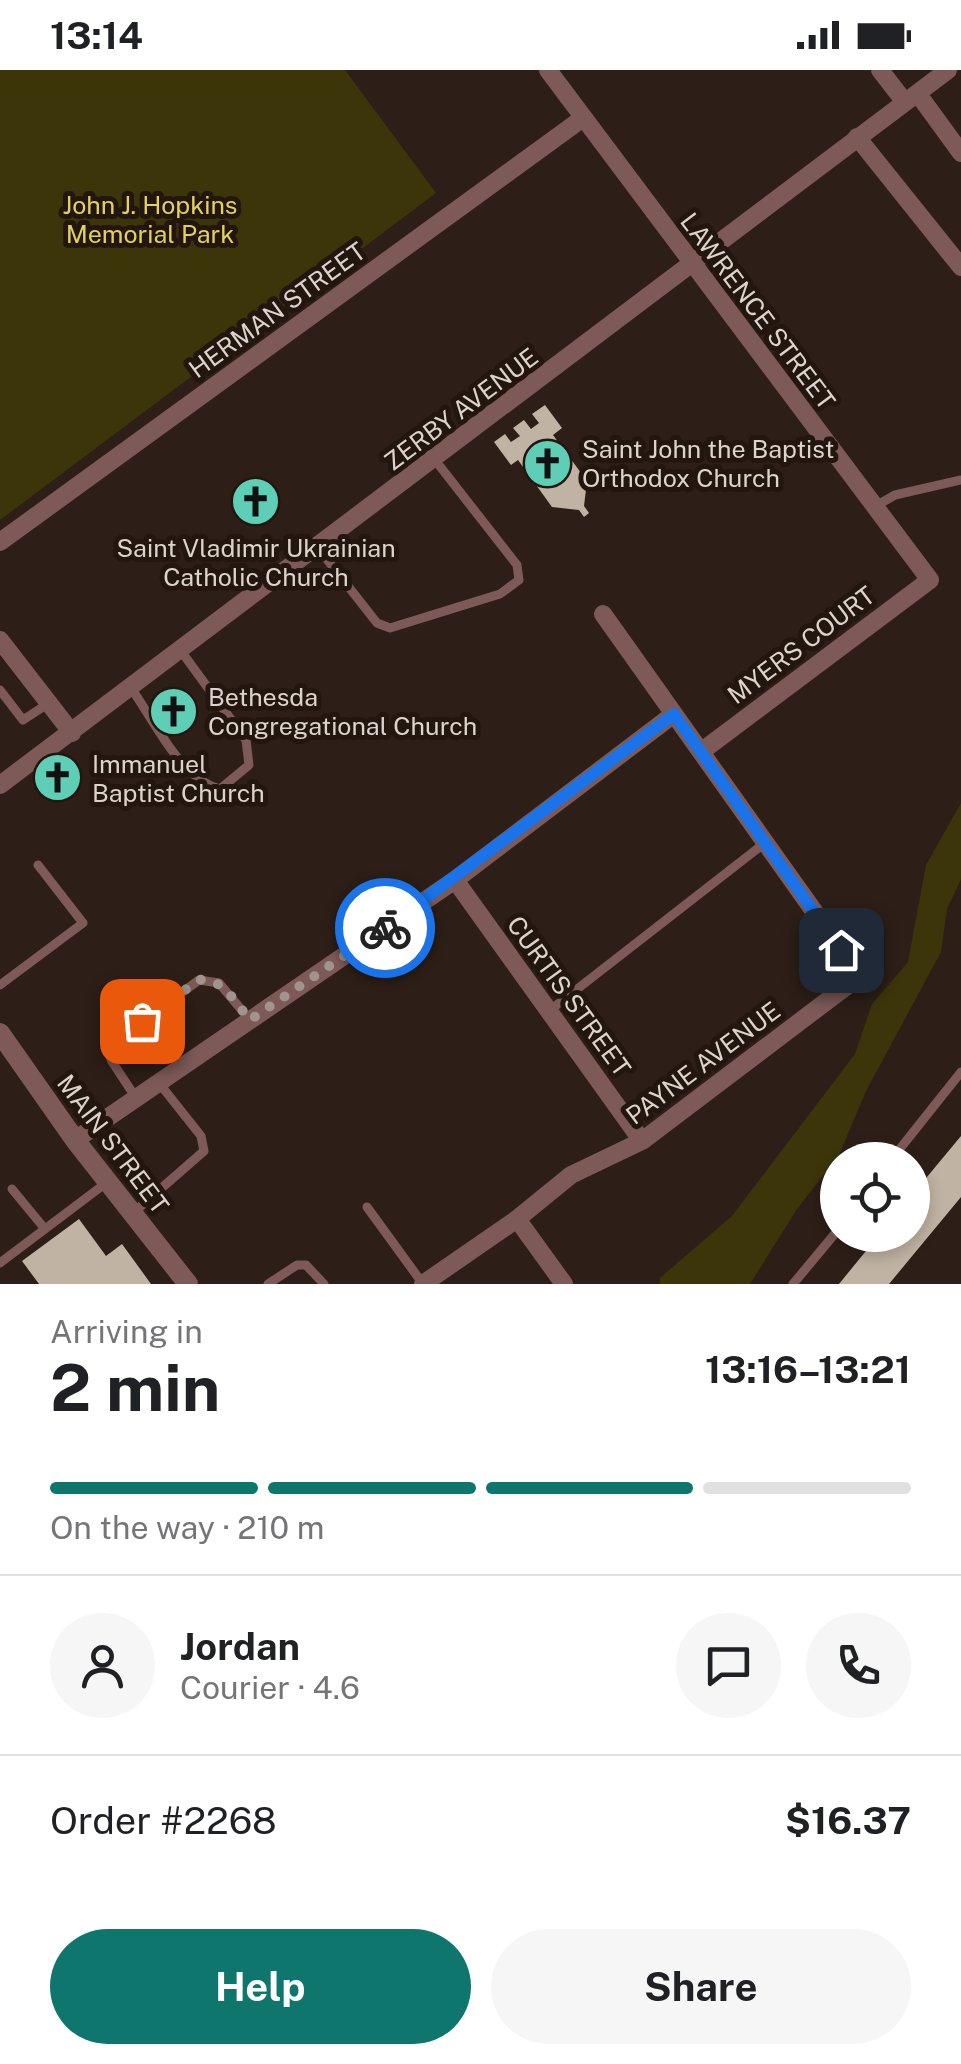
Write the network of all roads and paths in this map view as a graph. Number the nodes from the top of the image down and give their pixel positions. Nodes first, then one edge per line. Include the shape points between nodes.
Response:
1 (548, 70) edge
2 (880, 70) edge
3 (948, 70) edge
4 (911, 97) junction
5 (583, 118) junction
6 (857, 138) junction
7 (961, 153) edge
8 (694, 265) junction
9 (961, 267) edge
10 (435, 460) junction
11 (961, 480) edge
12 (872, 508) junction
13 (0, 542) edge
14 (318, 548) junction
15 (930, 580) joint
16 (603, 614) dead end
17 (0, 640) edge
18 (181, 650) junction
19 (131, 688) junction
20 (0, 690) edge
21 (49, 703) junction
22 (674, 714) junction
23 (72, 733) junction
24 (702, 751) junction
25 (0, 785) edge
26 (766, 842) junction
27 (38, 865) dead end
28 (455, 880) junction
29 (0, 985) edge
30 (549, 1011) junction
31 (250, 1020) junction
32 (0, 1032) edge
33 (961, 1072) edge
34 (159, 1082) junction
35 (136, 1098) junction
36 (76, 1140) junction
37 (642, 1142) junction
38 (905, 1142) edge
39 (108, 1182) junction
40 (12, 1189) dead end
41 (367, 1208) dead end
42 (132, 1213) junction
43 (517, 1220) junction
44 (45, 1228) junction
45 (820, 1252) edge
46 (0, 1263) edge
47 (188, 1284) edge
48 (268, 1284) edge
49 (324, 1284) edge
50 (423, 1284) edge
51 (564, 1284) edge
52 (793, 1284) edge

1 - 5 street, LAWRENCE STREET
2 - 4 street
3 - 4 street, ZERBY AVENUE
4 - 6 street, ZERBY AVENUE
4 - 7 street
5 - 8 street, LAWRENCE STREET
5 - 13 street, HERMAN STREET
6 - 8 street, ZERBY AVENUE
6 - 9 street
8 - 10 street, ZERBY AVENUE
8 - 12 street, LAWRENCE STREET
10 - 14 street, ZERBY AVENUE
10 - 14 lane via 517,564 520,580 500,594 390,628 378,623
11 - 12 lane via 894,495
12 - 15 street, LAWRENCE STREET
14 - 18 street, ZERBY AVENUE
15 - 24 street, MYERS COURT
16 - 22 street
17 - 21 street
18 - 19 street, ZERBY AVENUE
18 - 19 lane via 246,740 248,765 220,789 202,784 189,770
19 - 23 street, ZERBY AVENUE
20 - 21 lane via 24,720
21 - 23 street
22 - 24 street
22 - 28 street
23 - 25 street, ZERBY AVENUE
24 - 26 street
26 - 30 lane
26 - 37 street, PAYNE AVENUE via 860,976
27 - 29 lane via 82,923
28 - 30 street, CURTIS STREET
28 - 31 street
30 - 37 street, CURTIS STREET
31 - 34 street
31 - 35 lane via 219,983 199,980 114,1042 110,1060
32 - 36 street, MAIN STREET
33 - 38 lane
34 - 35 street
34 - 42 lane via 204,1150
35 - 36 street
36 - 39 street, MAIN STREET
37 - 43 street, PAYNE AVENUE via 571,1175
39 - 42 street, MAIN STREET
39 - 44 lane
40 - 44 lane
41 - 50 lane
42 - 47 street, MAIN STREET
43 - 50 street, PAYNE AVENUE
43 - 51 street
44 - 46 lane
45 - 52 lane
48 - 49 lane via 297,1265 306,1265

